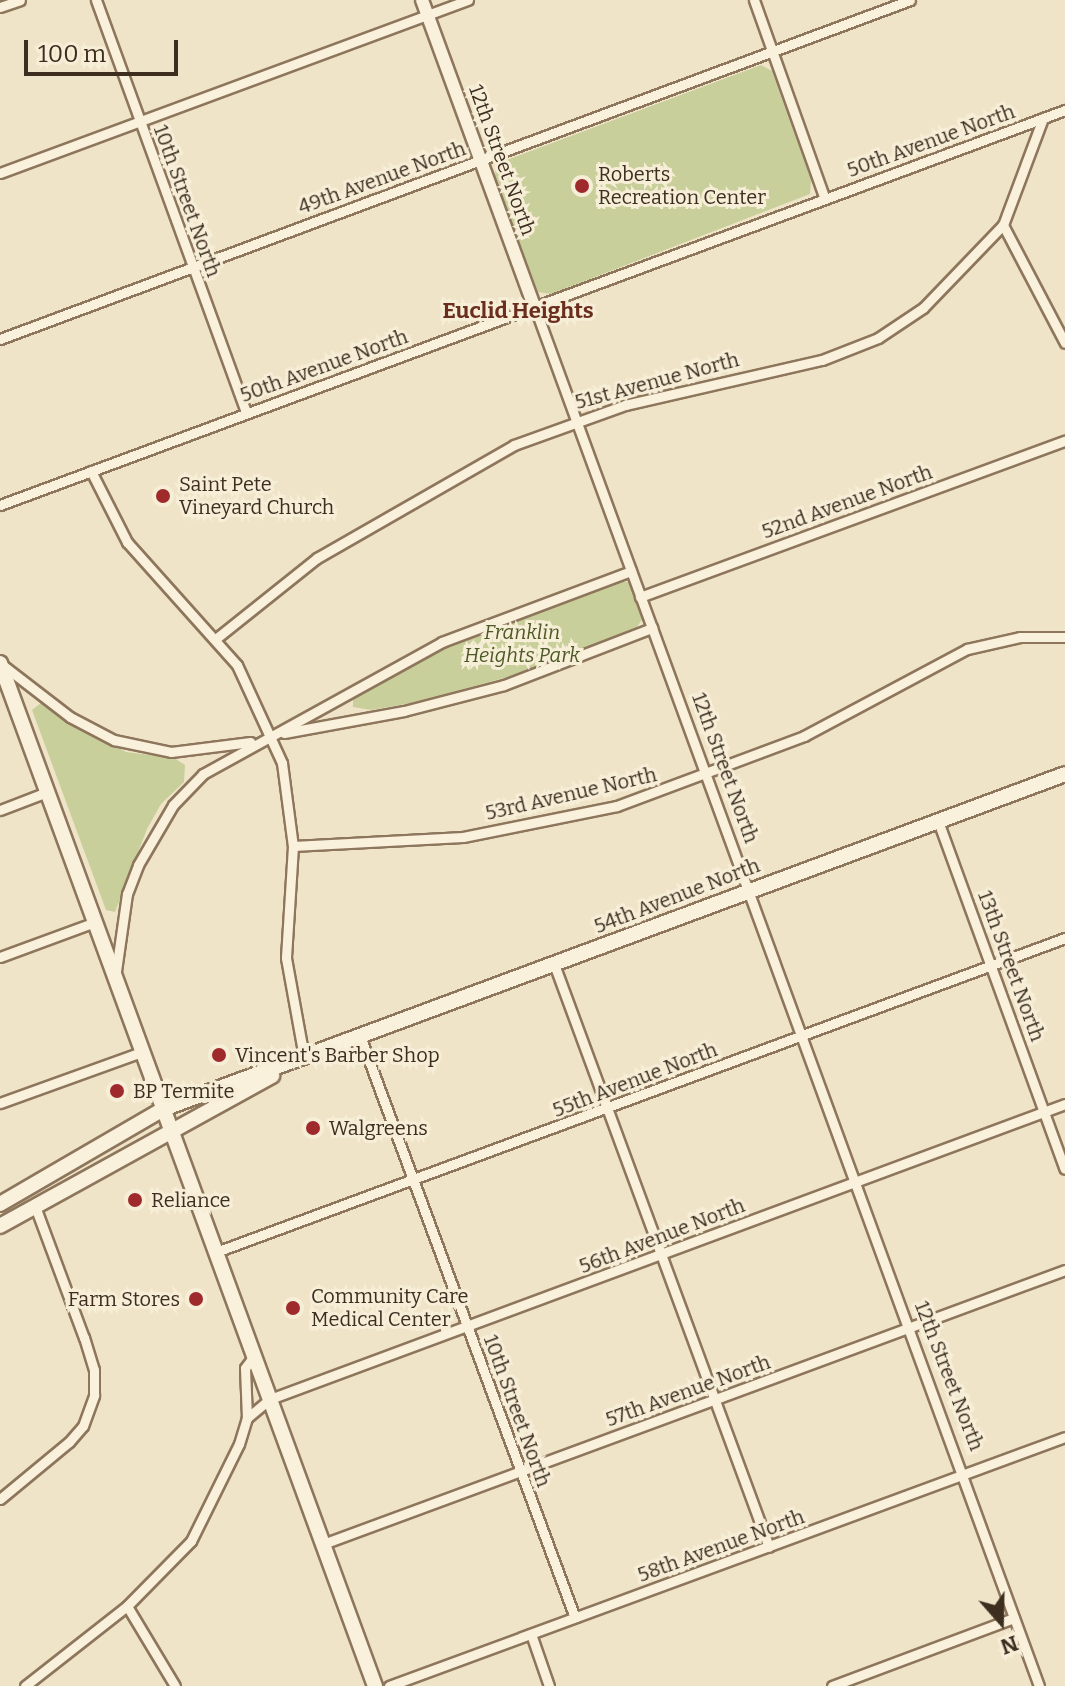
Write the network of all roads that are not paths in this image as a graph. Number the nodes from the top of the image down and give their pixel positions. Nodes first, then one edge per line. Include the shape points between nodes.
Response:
1 (20, 0) edge
2 (96, 0) edge
3 (422, 0) edge
4 (468, 0) edge
5 (754, 0) edge
6 (910, 0) edge
7 (0, 7) edge
8 (428, 15) junction
9 (773, 53) junction
10 (1065, 110) edge
11 (1043, 118) junction
12 (138, 122) junction
13 (482, 161) junction
14 (0, 173) edge
15 (825, 199) junction
16 (1003, 225) junction
17 (193, 267) junction
18 (535, 308) junction
19 (0, 339) edge
20 (1065, 343) edge
21 (246, 413) junction
22 (577, 421) junction
23 (1065, 441) edge
24 (91, 471) junction
25 (0, 505) edge
26 (631, 571) junction
27 (640, 597) junction
28 (652, 628) junction
29 (218, 637) junction
30 (1065, 637) edge
31 (0, 663) edge
32 (271, 736) junction
33 (1065, 774) edge
34 (706, 776) junction
35 (47, 792) junction
36 (0, 810) edge
37 (938, 821) junction
38 (293, 846) junction
39 (749, 890) junction
40 (95, 922) junction
41 (1065, 938) edge
42 (0, 957) edge
43 (554, 964) junction
44 (992, 965) junction
45 (116, 979) junction
46 (360, 1036) junction
47 (802, 1037) junction
48 (142, 1052) junction
49 (304, 1057) junction
50 (0, 1103) edge
51 (1065, 1104) edge
52 (163, 1109) junction
53 (608, 1110) junction
54 (1044, 1112) junction
55 (171, 1130) junction
56 (1065, 1169) edge
57 (855, 1181) junction
58 (414, 1182) junction
59 (0, 1204) edge
60 (35, 1206) junction
61 (0, 1226) edge
62 (216, 1252) junction
63 (662, 1256) junction
64 (1065, 1270) edge
65 (467, 1327) junction
66 (910, 1329) junction
67 (254, 1356) junction
68 (270, 1399) junction
69 (715, 1401) junction
70 (247, 1418) junction
71 (1065, 1437) edge
72 (519, 1472) junction
73 (965, 1475) junction
74 (0, 1499) edge
75 (323, 1544) junction
76 (769, 1547) junction
77 (127, 1606) junction
78 (575, 1618) junction
79 (1014, 1618) junction
80 (531, 1634) junction
81 (25, 1686) edge
82 (175, 1686) edge
83 (375, 1686) edge
84 (389, 1686) edge
85 (549, 1686) edge
86 (832, 1686) edge
87 (1039, 1686) edge

1 - 7 street
2 - 12 street, 10th Street North
3 - 8 street, 12th Street North
4 - 8 street
5 - 9 street
6 - 9 street, 49th Avenue North
8 - 12 street
8 - 13 street, 12th Street North
9 - 13 street, 49th Avenue North
9 - 15 street
10 - 11 street, 50th Avenue North
11 - 15 street, 50th Avenue North
11 - 16 street, 51st Avenue North
12 - 14 street
12 - 17 street, 10th Street North
13 - 17 street, 49th Avenue North
13 - 18 street, 12th Street North
15 - 18 street, 50th Avenue North
16 - 20 street
16 - 22 street, 51st Avenue North via 923,308 852,350 675,391
17 - 19 street, 49th Avenue North
17 - 21 street, 10th Street North
18 - 21 street, 50th Avenue North
18 - 22 street, 12th Street North
21 - 24 street, 50th Avenue North
22 - 26 street, 12th Street North
22 - 29 street, 51st Avenue North via 514,445 399,507 317,558
23 - 27 street, 52nd Avenue North
24 - 25 street, 50th Avenue North
24 - 29 street via 109,512 142,562
26 - 27 street, 12th Street North
26 - 32 street via 471,629
27 - 28 street, 12th Street North
28 - 32 street via 504,685 404,711
28 - 34 street, 12th Street North
29 - 32 street via 258,702
30 - 34 street, 53rd Avenue North via 1020,637 967,649 837,720
31 - 32 street via 70,717 134,746 190,752
31 - 35 main road
32 - 38 street via 285,777
32 - 45 street via 203,774 151,836 127,894
33 - 37 main road, 54th Avenue North
34 - 38 street, 53rd Avenue North via 617,806 506,830 386,845
34 - 39 street, 12th Street North
35 - 36 street
35 - 40 main road
37 - 39 main road, 54th Avenue North
37 - 44 street, 13th Street North
38 - 49 street via 286,958
39 - 43 main road, 54th Avenue North
39 - 47 street, 12th Street North
40 - 42 street
40 - 45 main road
41 - 44 street, 55th Avenue North
43 - 46 main road, 54th Avenue North
43 - 53 street
44 - 47 street, 55th Avenue North
44 - 54 street, 13th Street North
45 - 48 main road
46 - 49 main road, 54th Avenue North
46 - 58 street, 10th Street North
47 - 53 street, 55th Avenue North
47 - 57 street, 12th Street North
48 - 50 street
48 - 52 main road
49 - 52 main road, 54th Avenue North
49 - 55 main road, 54th Avenue North
51 - 54 street, 56th Avenue North
52 - 55 main road
52 - 59 main road, 54th Avenue North
53 - 58 street, 55th Avenue North
53 - 63 street
54 - 56 street, 13th Street North
54 - 57 street, 56th Avenue North
55 - 60 main road, 54th Avenue North
55 - 62 main road
57 - 63 street, 56th Avenue North
57 - 66 street, 12th Street North
58 - 62 street, 55th Avenue North
58 - 65 street, 10th Street North
60 - 61 main road, 54th Avenue North
60 - 74 street via 84,1338 94,1395 83,1426 69,1442
62 - 67 main road
63 - 65 street, 56th Avenue North
63 - 69 street
64 - 66 street, 57th Avenue North
65 - 68 street, 56th Avenue North
65 - 72 street, 10th Street North
66 - 69 street, 57th Avenue North
66 - 73 street, 12th Street North
67 - 68 main road
67 - 70 street via 245,1368
68 - 70 street, 56th Avenue North
68 - 75 main road
69 - 72 street, 57th Avenue North
69 - 76 street
70 - 77 street via 228,1475 191,1541
71 - 73 street, 58th Avenue North
72 - 75 street, 57th Avenue North
72 - 78 street, 10th Street North
73 - 76 street, 58th Avenue North
73 - 79 street, 12th Street North
75 - 83 main road
76 - 78 street, 58th Avenue North
77 - 81 street
77 - 82 street
78 - 80 street, 58th Avenue North
79 - 86 street
79 - 87 street, 12th Street North
80 - 84 street, 58th Avenue North
80 - 85 street

